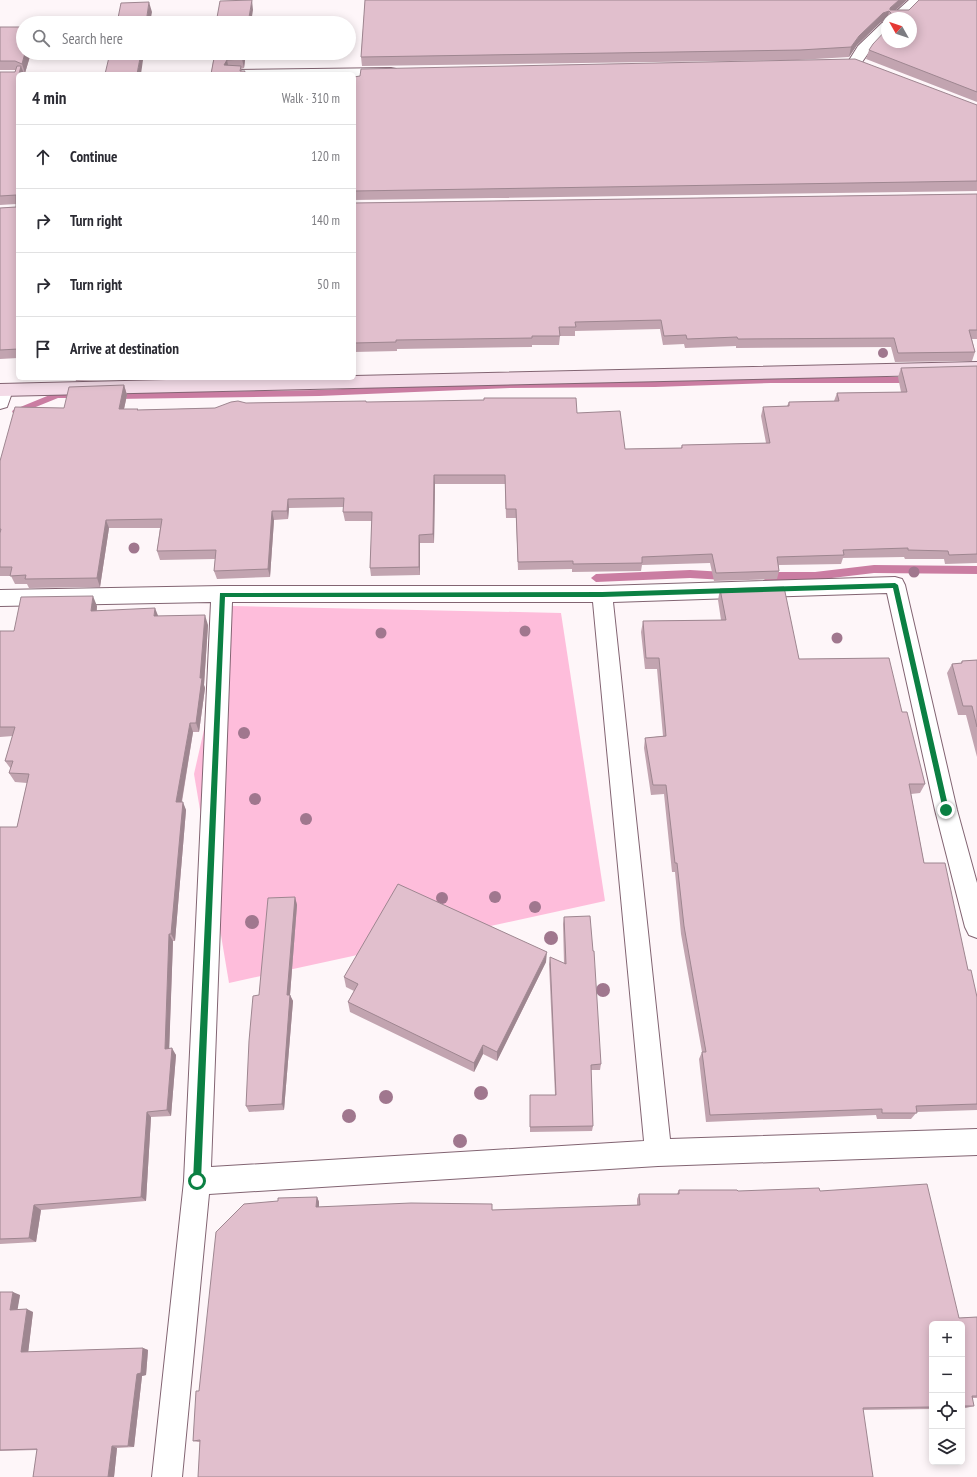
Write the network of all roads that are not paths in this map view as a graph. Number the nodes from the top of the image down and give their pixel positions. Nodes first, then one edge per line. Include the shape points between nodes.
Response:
1 (917, 0) edge
2 (903, 12) edge
3 (881, 32) edge
4 (840, 62) edge
5 (855, 62) junction
6 (869, 67) edge
7 (408, 72) edge
8 (356, 73) edge
9 (977, 368) edge
10 (1, 394) edge
11 (222, 594) junction
12 (602, 594) junction
13 (0, 598) edge
14 (977, 927) edge
15 (977, 1142) edge
16 (658, 1153) junction
17 (197, 1181) junction
18 (167, 1477) edge

1 - 2 street
3 - 5 street via 863,49
4 - 5 street
5 - 6 street
7 - 8 street
9 - 10 street
11 - 12 street
11 - 13 street
11 - 17 street
12 - 14 street via 895,585 946,810
12 - 16 street
15 - 16 street
16 - 17 street
17 - 18 street

